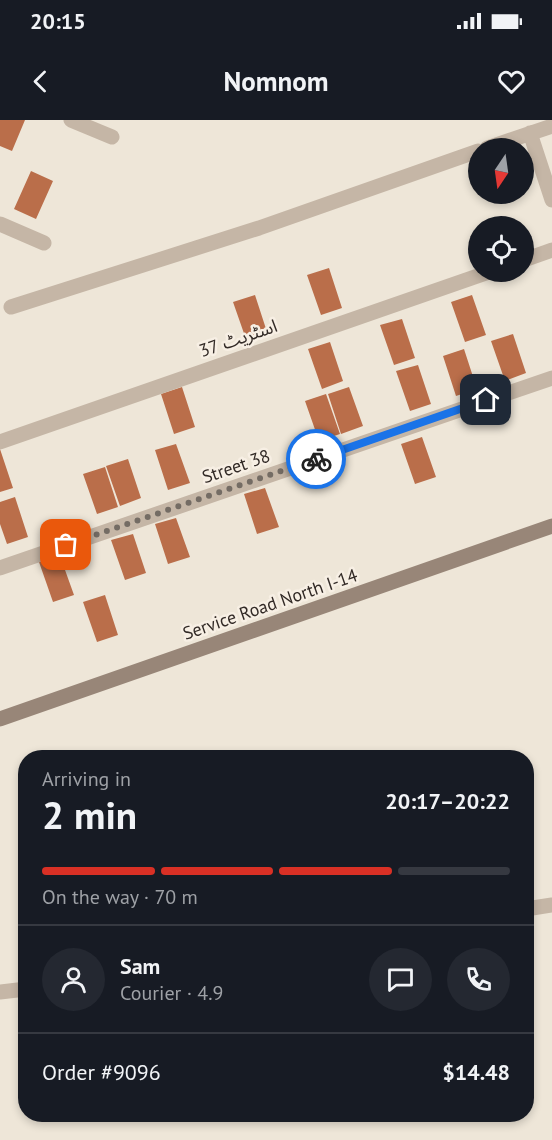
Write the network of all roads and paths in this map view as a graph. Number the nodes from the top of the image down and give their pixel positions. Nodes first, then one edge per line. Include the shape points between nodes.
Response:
1 (71, 120) edge
2 (552, 126) edge
3 (530, 134) junction
4 (112, 138) dead end
5 (518, 138) edge
6 (468, 155) edge
7 (552, 200) edge
8 (0, 224) edge
9 (44, 243) dead end
10 (552, 250) edge
11 (534, 256) edge
12 (468, 279) edge
13 (11, 307) dead end
14 (552, 378) edge
15 (0, 442) edge
16 (552, 526) edge
17 (0, 568) edge
18 (0, 719) edge
19 (552, 905) edge
20 (534, 908) edge
21 (18, 990) edge
22 (0, 992) edge

1 - 4 street
2 - 3 street
3 - 5 street
3 - 7 street
6 - 13 street via 259,228
8 - 9 street
10 - 11 street
12 - 15 street, اسٹریٹ 37
14 - 17 street, Street 38
16 - 18 main road, Service Road North I-14
19 - 20 street
21 - 22 street

